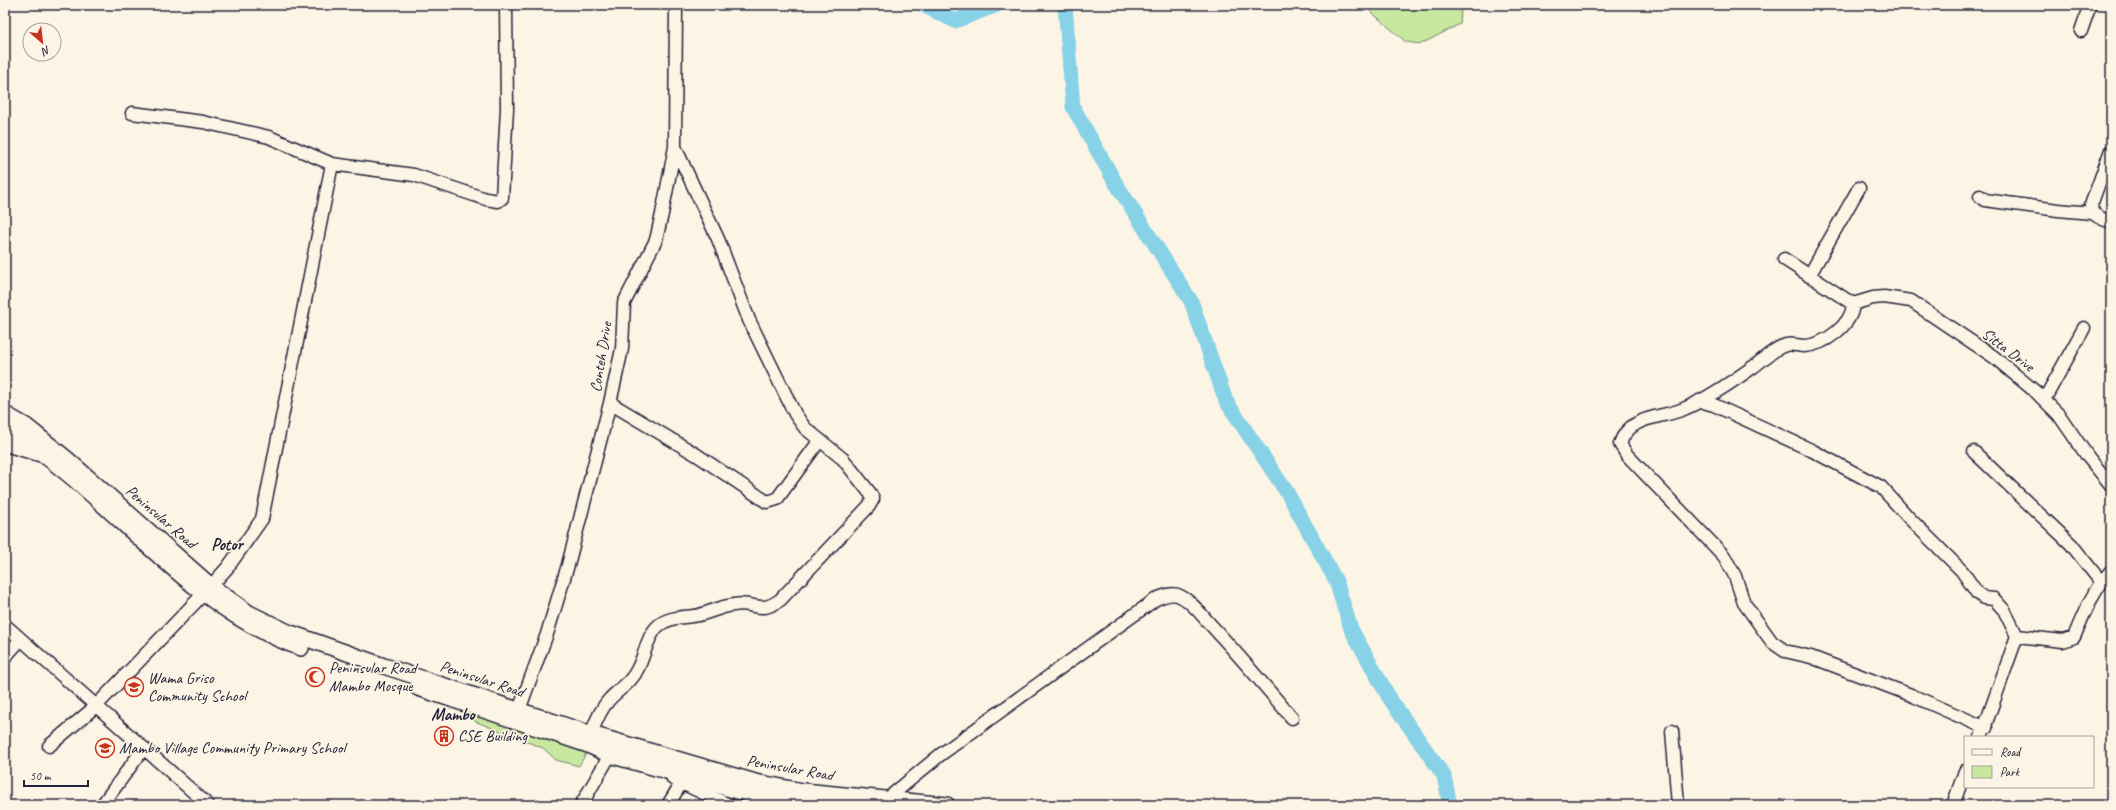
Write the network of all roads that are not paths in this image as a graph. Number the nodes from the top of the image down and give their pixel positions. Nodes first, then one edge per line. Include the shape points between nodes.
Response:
1 (506, 5) edge
2 (676, 5) edge
3 (2090, 5) edge
4 (2081, 31) dead end
5 (132, 113) dead end
6 (675, 147) junction
7 (2111, 150) edge
8 (332, 164) junction
9 (1860, 188) dead end
10 (1980, 196) dead end
11 (2092, 213) junction
12 (2111, 222) edge
13 (1784, 259) dead end
14 (1809, 276) junction
15 (1853, 304) junction
16 (2084, 328) dead end
17 (2044, 400) junction
18 (1699, 401) junction
19 (610, 404) junction
20 (5, 414) edge
21 (5, 428) edge
22 (820, 440) junction
23 (5, 445) edge
24 (1974, 452) dead end
25 (50, 458) junction
26 (2111, 485) edge
27 (2111, 571) edge
28 (2101, 582) junction
29 (207, 590) junction
30 (5, 626) edge
31 (2017, 636) junction
32 (21, 640) junction
33 (5, 657) edge
34 (383, 671) junction
35 (96, 706) junction
36 (518, 710) junction
37 (1292, 718) dead end
38 (1672, 732) dead end
39 (1983, 732) edge
40 (591, 734) junction
41 (49, 746) dead end
42 (144, 748) junction
43 (610, 755) junction
44 (663, 762) junction
45 (1964, 774) edge
46 (682, 782) junction
47 (887, 799) junction
48 (102, 805) edge
49 (208, 805) edge
50 (581, 805) edge
51 (668, 805) edge
52 (729, 805) edge
53 (823, 805) edge
54 (947, 805) edge
55 (1678, 805) edge
56 (1953, 805) edge

1 - 8 street via 507,109 502,198 498,201 486,199 414,175
2 - 6 street, Conteh Drive
3 - 4 street
5 - 8 street via 203,122 269,137
6 - 19 street, Conteh Drive via 656,240 624,303 622,349
6 - 22 street via 718,239 749,320 783,393 805,428
7 - 11 street via 2091,205
8 - 29 street via 262,519 228,567
9 - 14 street
10 - 11 street via 1984,200
11 - 12 street via 2097,218
13 - 14 street
14 - 15 street
15 - 17 street, Sitta Drive via 1884,297 1911,302 1994,356
15 - 18 street via 1852,313 1846,324 1833,335 1804,346 1786,345
16 - 17 street
17 - 26 street, Sitta Drive via 2059,415
18 - 31 street via 1714,405 1811,450 1881,487 1962,571 1977,593 1984,598 1994,599 2004,610
18 - 39 street via 1685,409 1641,420 1623,433 1620,444 1627,455 1724,556 1735,576 1744,604 1772,642 1785,651 1811,657 1876,682
19 - 22 street via 697,455 767,502 777,498
19 - 36 street, Conteh Drive via 568,565 547,634
20 - 29 main road, Peninsular Road via 26,426 67,459
21 - 25 main road, Peninsular Road
22 - 40 street via 843,459 870,493 873,499 869,506 773,605 762,609 749,604 734,605 698,615 682,616 658,626 651,636 638,668 620,691 608,701
23 - 25 street
24 - 28 street via 2071,544
25 - 29 main road, Peninsular Road
27 - 28 street
28 - 31 street via 2074,637 2068,641
29 - 34 main road, Peninsular Road via 288,632
29 - 35 street
30 - 32 street
31 - 39 street
32 - 33 street
32 - 35 street
34 - 36 main road, Peninsular Road
34 - 43 main road, Peninsular Road
35 - 41 street
35 - 42 street
36 - 40 main road, Peninsular Road
37 - 47 street via 1242,658 1195,609 1180,596 1168,595 1156,599 940,755
38 - 55 street
40 - 44 main road, Peninsular Road
42 - 48 street
42 - 49 street
43 - 44 main road, Peninsular Road
43 - 50 street
44 - 46 street via 666,774
44 - 47 main road, Peninsular Road via 803,791
44 - 53 main road, Peninsular Road via 759,797
45 - 56 street
46 - 51 street
46 - 52 street
47 - 54 main road, Peninsular Road

